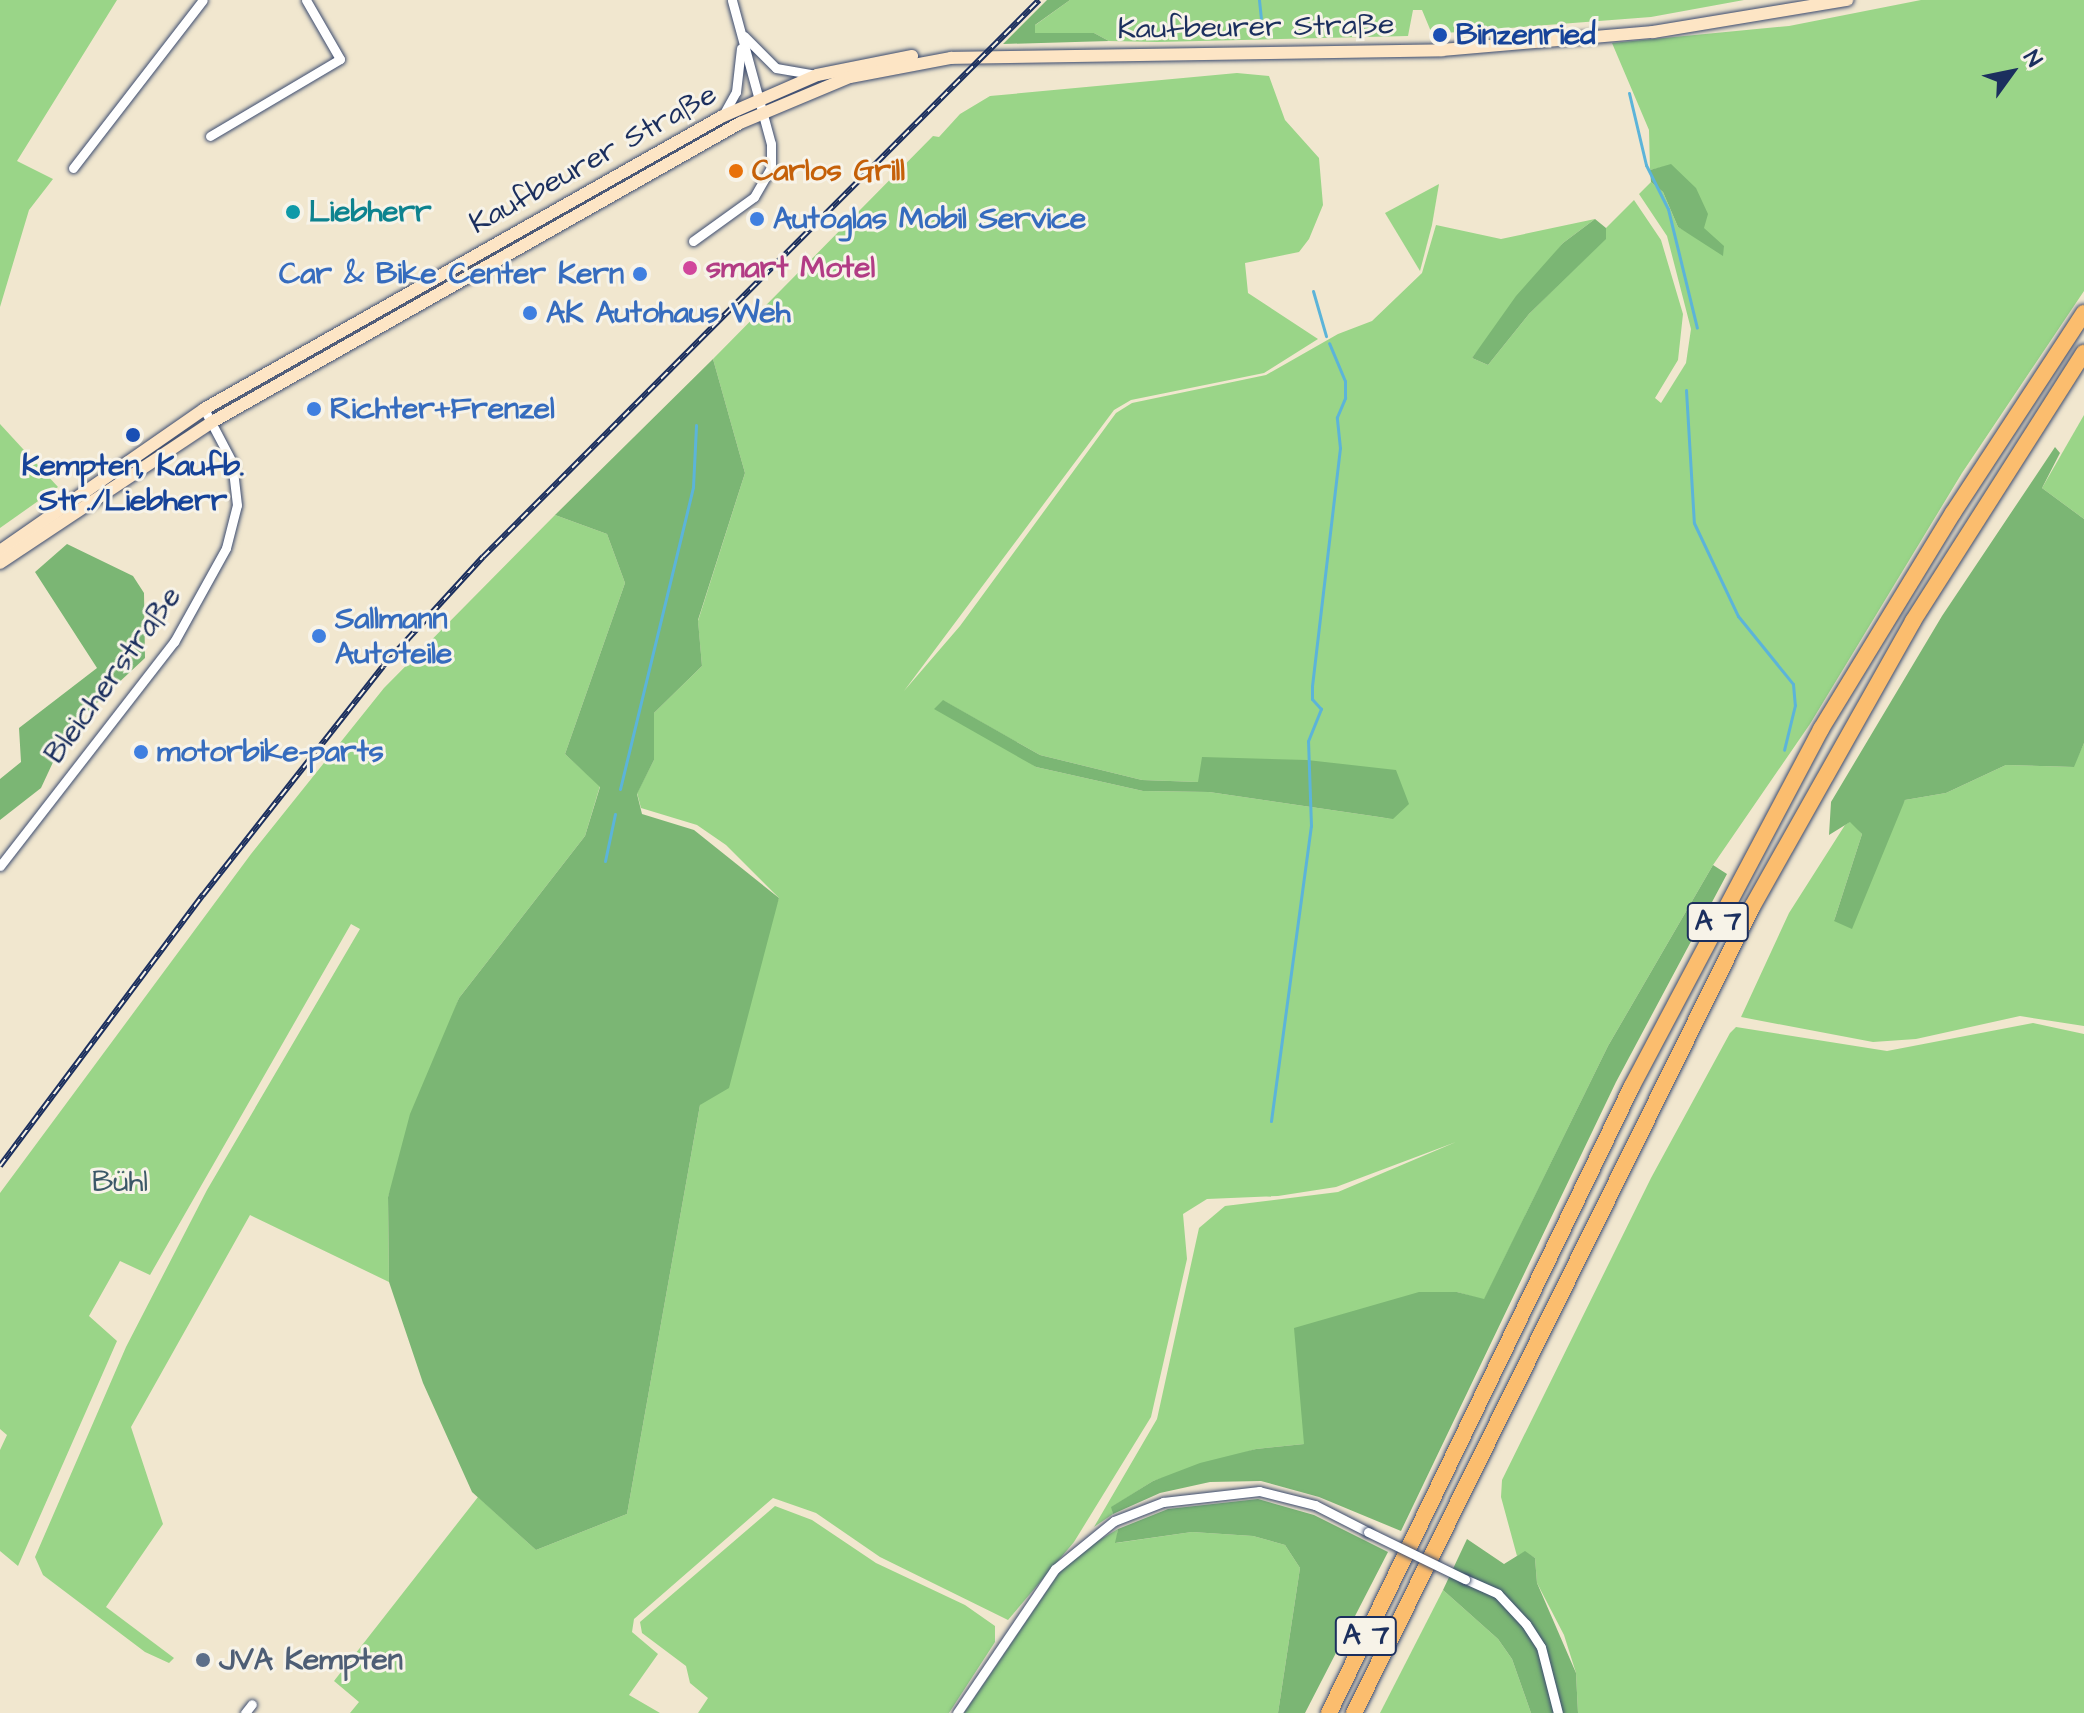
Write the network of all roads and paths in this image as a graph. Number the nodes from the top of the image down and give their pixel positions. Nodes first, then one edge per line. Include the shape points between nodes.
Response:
1 (203, 0) edge
2 (306, 0) edge
3 (732, 0) edge
4 (1847, 0) edge
5 (741, 33) junction
6 (951, 58) junction
7 (817, 75) junction
8 (758, 98) junction
9 (763, 112) junction
10 (721, 117) junction
11 (210, 136) dead end
12 (73, 168) dead end
13 (693, 241) dead end
14 (2084, 313) edge
15 (2084, 353) edge
16 (204, 409) junction
17 (212, 422) junction
18 (0, 551) edge
19 (0, 563) edge
20 (0, 866) edge
21 (252, 1704) dead end
22 (245, 1713) edge
23 (957, 1713) edge
24 (1329, 1713) edge
25 (1354, 1713) edge
26 (1558, 1713) edge

1 - 12 street
2 - 11 street via 340,59
3 - 5 street
4 - 6 main road, Kaufbeurer Straße via 1653,32 1431,50
5 - 7 street via 776,68
5 - 8 street
5 - 10 street via 738,84
6 - 7 main road, Kaufbeurer Straße via 911,56
6 - 9 main road, Kaufbeurer Straße via 850,77
7 - 8 main road, Kaufbeurer Straße
8 - 9 street
8 - 10 main road, Kaufbeurer Straße
9 - 13 street via 772,158 762,188 734,215
9 - 17 main road, Kaufbeurer Straße
10 - 16 main road, Kaufbeurer Straße
14 - 24 highway, A 7 via 1953,513 1799,769 1632,1086
15 - 25 highway, A 7 via 1920,608 1752,907
16 - 17 street, Bleicherstraße
16 - 18 main road, Kaufbeurer Straße
17 - 19 main road, Kaufbeurer Straße
17 - 20 street, Bleicherstraße via 232,462 237,505 226,548 174,642
21 - 22 street
23 - 26 street, bridge via 1055,1569 1114,1521 1163,1502 1259,1491 1315,1505 1498,1594 1526,1624 1545,1657

